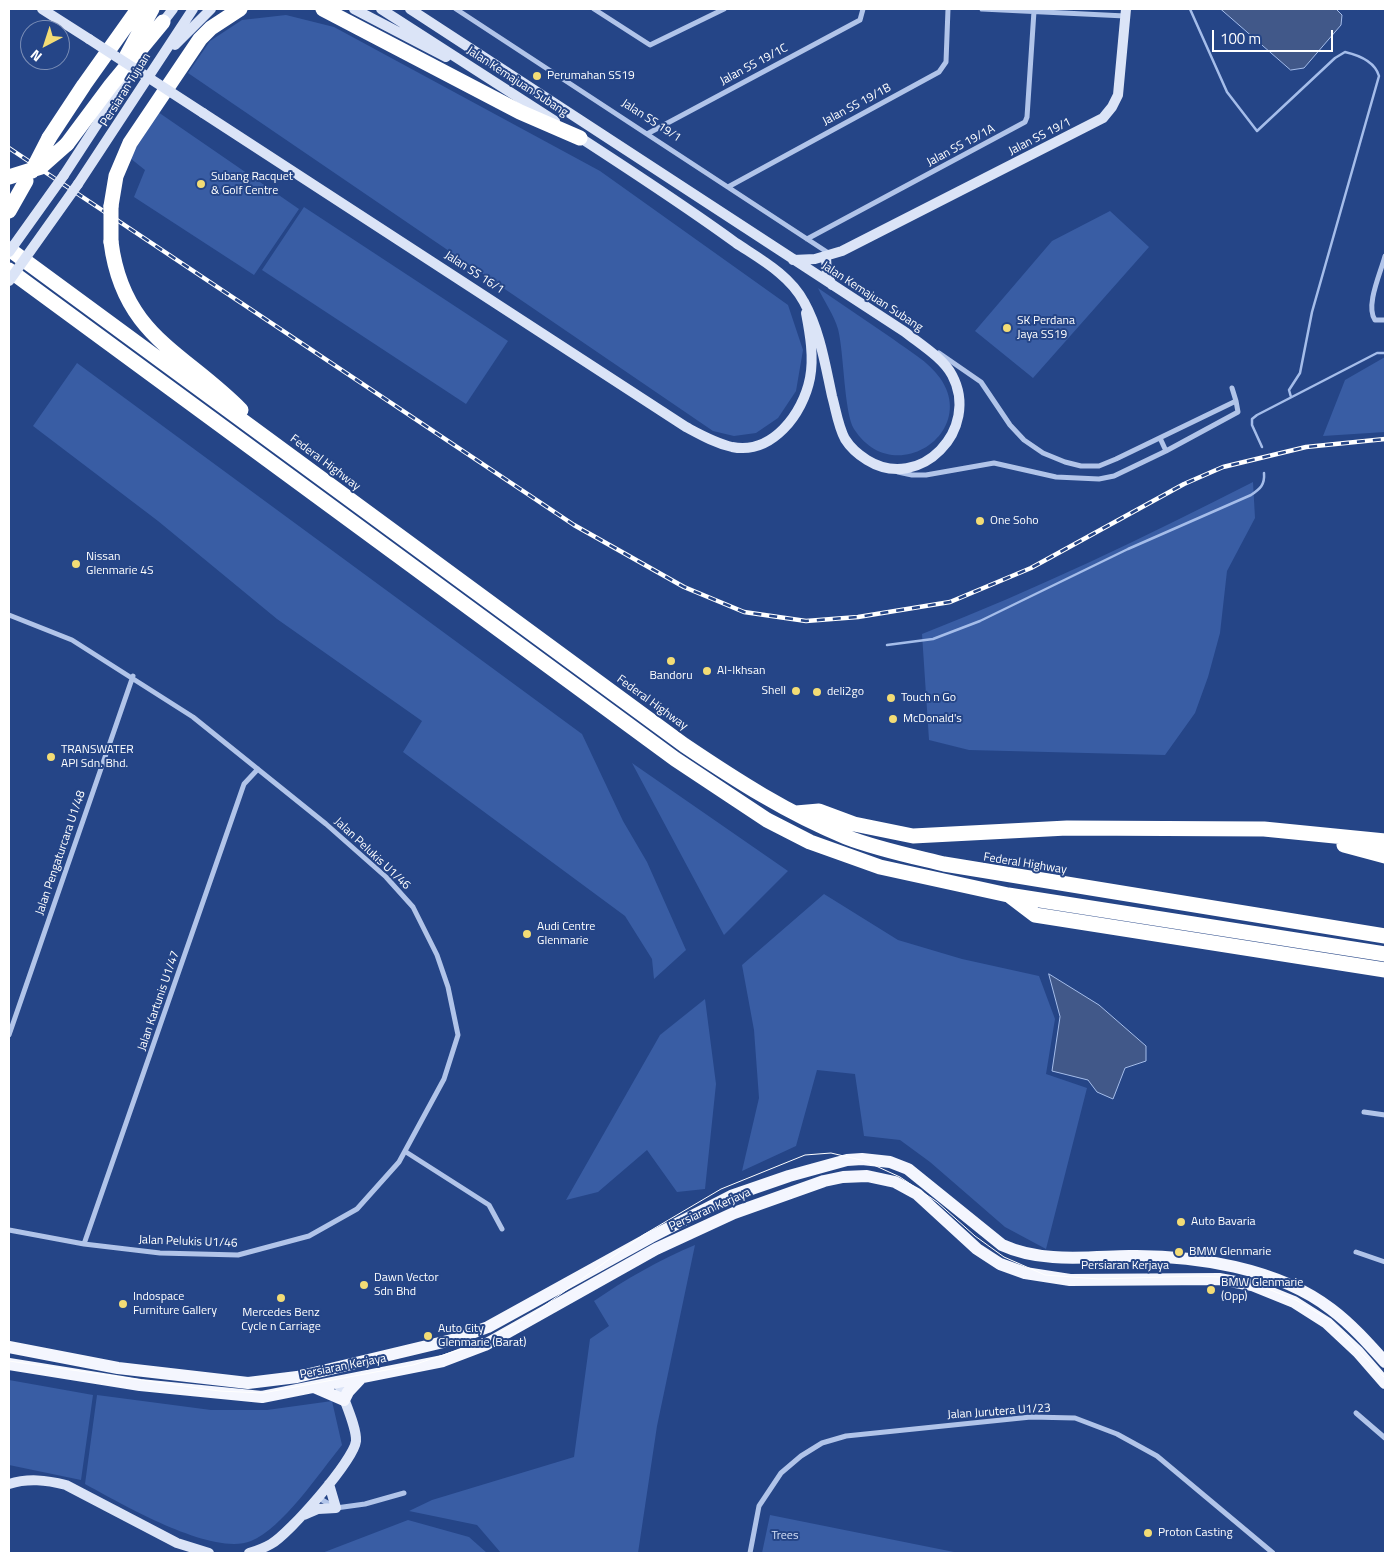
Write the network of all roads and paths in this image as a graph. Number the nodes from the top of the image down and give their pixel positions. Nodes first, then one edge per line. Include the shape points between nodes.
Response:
1 (42, 9) edge
2 (138, 9) edge
3 (152, 9) edge
4 (173, 9) edge
5 (193, 9) edge
6 (211, 9) edge
7 (240, 9) edge
8 (323, 9) edge
9 (354, 9) edge
10 (381, 9) edge
11 (410, 9) edge
12 (456, 9) edge
13 (594, 9) edge
14 (724, 9) edge
15 (863, 9) edge
16 (948, 9) edge
17 (982, 9) edge
18 (1034, 12) junction
19 (1125, 12) edge
20 (163, 22) junction
21 (157, 63) junction
22 (111, 85) junction
23 (509, 91) junction
24 (647, 134) junction
25 (580, 138) junction
26 (9, 177) edge
27 (728, 187) junction
28 (9, 211) edge
29 (807, 239) junction
30 (9, 250) edge
31 (829, 256) junction
32 (1385, 256) edge
33 (792, 260) junction
34 (9, 270) edge
35 (9, 281) edge
36 (832, 286) junction
37 (804, 300) junction
38 (1385, 320) edge
39 (905, 332) junction
40 (1232, 388) dead end
41 (1236, 401) junction
42 (1160, 438) junction
43 (274, 443) junction
44 (1166, 451) junction
45 (887, 468) junction
46 (9, 615) edge
47 (133, 676) junction
48 (258, 769) junction
49 (794, 814) junction
50 (1264, 829) junction
51 (1380, 839) edge
52 (1385, 856) edge
53 (1008, 895) junction
54 (1385, 936) edge
55 (1385, 954) edge
56 (1385, 970) edge
57 (9, 1035) edge
58 (1364, 1112) dead end
59 (1385, 1115) edge
60 (406, 1152) junction
61 (502, 1229) dead end
62 (9, 1230) edge
63 (84, 1244) junction
64 (1356, 1252) dead end
65 (1385, 1262) edge
66 (9, 1347) edge
67 (1385, 1362) edge
68 (9, 1364) edge
69 (362, 1377) junction
70 (338, 1381) junction
71 (1385, 1383) edge
72 (313, 1386) junction
73 (344, 1400) junction
74 (1356, 1414) dead end
75 (1385, 1438) edge
76 (9, 1484) edge
77 (329, 1484) junction
78 (404, 1493) dead end
79 (317, 1496) junction
80 (336, 1508) junction
81 (302, 1516) junction
82 (209, 1553) edge
83 (249, 1553) edge
84 (750, 1553) edge
85 (1273, 1553) edge

1 - 37 main road, Jalan SS 16/1, bridge via 713,442 733,447 751,447 767,442 797,411 805,397 811,360
2 - 28 highway, bridge via 60,119
3 - 22 highway
4 - 20 main road, Persiaran Tujuan
5 - 21 main road, Persiaran Tujuan
6 - 21 main road
7 - 43 highway, bridge via 200,39 130,143 116,176 111,206 111,242 120,282 141,322 162,344 224,393
8 - 25 highway via 520,112
9 - 23 main road
10 - 23 main road, Jalan Kemajuan Subang
11 - 33 main road, Jalan Kemajuan Subang
12 - 24 street, Jalan SS 19/1
13 - 14 street via 650,45
15 - 24 street, Jalan SS 19/1C via 860,20
16 - 27 street, Jalan SS 19/1B via 946,62 939,72
17 - 18 street
18 - 19 street
18 - 29 street, Jalan SS 19/1A via 1025,122
19 - 31 main road, Jalan SS 19/1 via 1118,95 1103,118
20 - 22 highway
20 - 30 main road, Persiaran Tujuan, bridge via 64,175
21 - 35 main road, Persiaran Tujuan, bridge via 78,184
22 - 26 highway, bridge via 67,144 41,167
23 - 25 main road, Jalan Kemajuan Subang
24 - 27 street, Jalan SS 19/1
25 - 37 main road, Jalan Kemajuan Subang via 768,265 791,283
27 - 29 street, Jalan SS 19/1
29 - 31 street, Jalan SS 19/1
30 - 43 highway, Federal Highway
31 - 33 main road, Jalan SS 19/1
31 - 36 main road via 827,275
32 - 38 street via 1371,315 1375,320
33 - 36 main road, Jalan Kemajuan Subang
34 - 53 highway via 733,799 802,838 838,852 899,872
36 - 39 main road, Jalan Kemajuan Subang
37 - 45 main road, Jalan Kemajuan Subang via 820,342 843,436 865,459
39 - 42 street via 981,382 1024,440 1064,462 1099,466
39 - 45 main road, Jalan Kemajuan Subang via 951,373 959,411 949,441 938,455 909,468
40 - 41 street
41 - 42 street
41 - 44 street via 1235,415
42 - 44 street
43 - 49 highway, Federal Highway via 684,745 743,785
44 - 45 street via 1114,476 1099,479 1056,477 994,463 912,476
46 - 47 street, Jalan Pelukis U1/46 via 72,640
47 - 48 street, Jalan Pelukis U1/46 via 193,717
47 - 57 street, Jalan Pengaturcara U1/48
48 - 60 street, Jalan Pelukis U1/46 via 386,877 413,907 437,954 448,986 458,1035 444,1078
48 - 63 street, Jalan Kartunis U1/47 via 244,784
49 - 50 highway via 819,812 854,824 913,836 1067,828
49 - 54 highway, Federal Highway via 889,851 944,864
50 - 51 highway
50 - 52 highway
53 - 55 highway
53 - 56 highway via 1035,915
58 - 59 street
60 - 61 street via 489,1205
60 - 63 street, Jalan Pelukis U1/46 via 358,1209 318,1232 278,1245 238,1255 160,1253
62 - 63 street, Jalan Pelukis U1/46
64 - 65 street
66 - 67 main road, Persiaran Kerjaya via 118,1368 248,1383 297,1377 456,1339 488,1327 731,1196 815,1167 862,1159 890,1162 908,1169 1002,1245 1032,1256 1137,1256 1251,1270 1296,1288 1330,1308 1357,1331
68 - 72 main road, Persiaran Kerjaya via 140,1384 262,1397
69 - 70 main road, Persiaran Kerjaya
69 - 71 main road, Persiaran Kerjaya via 443,1361 485,1345 656,1249 734,1212 813,1184 843,1177 867,1176 895,1182 917,1194 977,1250 1000,1264 1025,1272 1070,1280 1219,1279 1252,1285 1294,1302 1328,1323
69 - 73 main road
70 - 72 main road, Persiaran Kerjaya
70 - 73 main road
72 - 73 main road
73 - 77 main road via 356,1442
74 - 75 street
76 - 82 main road via 21,1480 66,1485 177,1543
77 - 79 main road
77 - 80 main road
78 - 80 street
79 - 80 street
79 - 81 main road
80 - 81 main road via 318,1509
81 - 83 main road via 271,1544
84 - 85 street, Jalan Jurutera U1/23 via 759,1506 781,1473 800,1456 822,1444 846,1436 1032,1417 1075,1418 1117,1434 1157,1456

